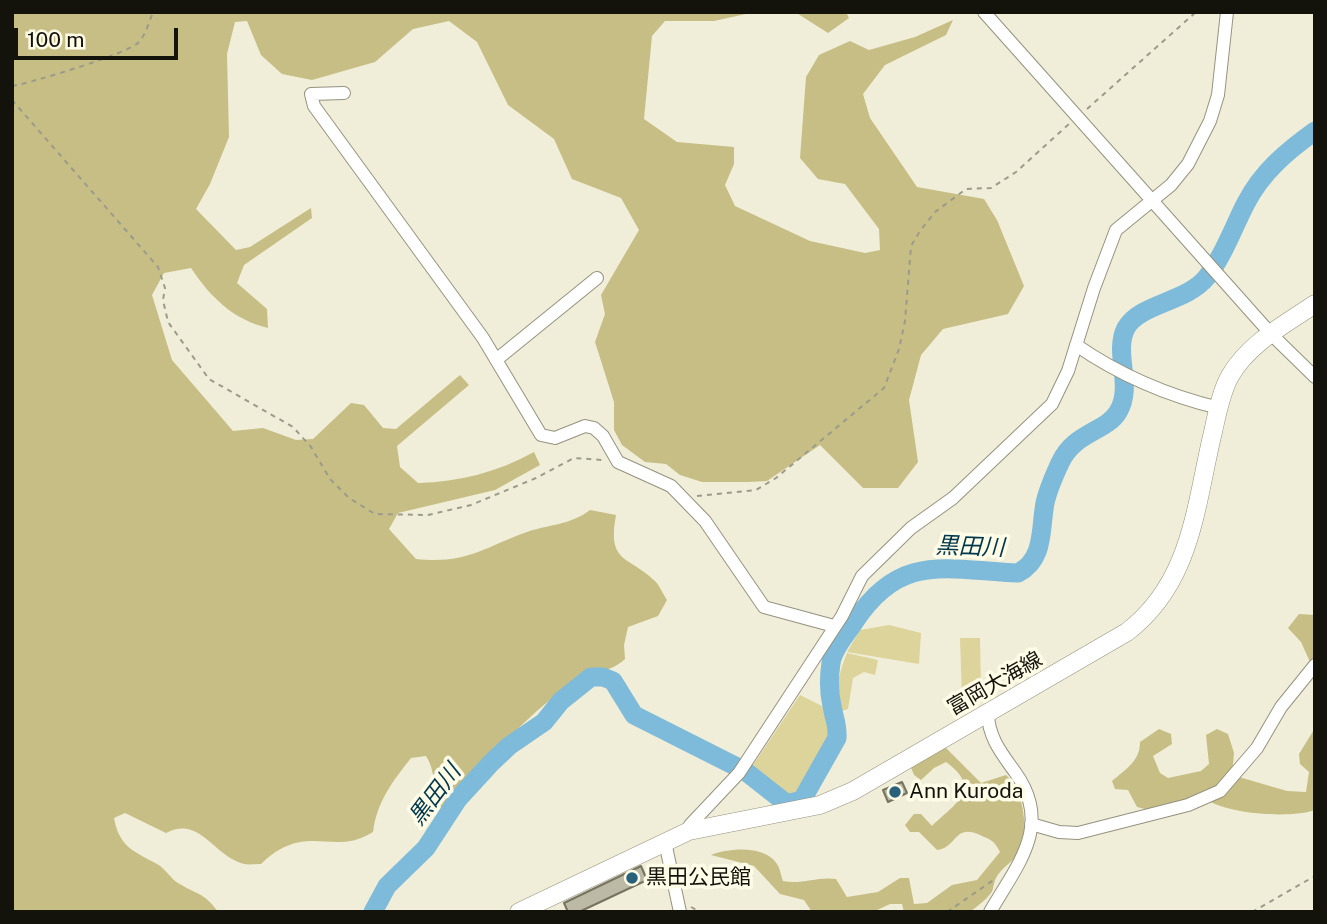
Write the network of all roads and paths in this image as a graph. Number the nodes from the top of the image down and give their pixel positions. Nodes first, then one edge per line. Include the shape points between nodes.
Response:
1 (153, 12) edge
2 (984, 12) edge
3 (1196, 12) edge
4 (1227, 12) edge
5 (12, 86) edge
6 (344, 93) dead end
7 (12, 100) edge
8 (1079, 116) junction
9 (1154, 200) junction
10 (597, 278) dead end
11 (1315, 304) edge
12 (1271, 334) junction
13 (1076, 345) junction
14 (496, 360) junction
15 (1315, 377) edge
16 (1219, 408) junction
17 (618, 462) junction
18 (687, 499) junction
19 (834, 626) junction
20 (1315, 665) edge
21 (988, 713) junction
22 (1031, 824) junction
23 (689, 831) junction
24 (665, 842) junction
25 (1004, 873) dead end
26 (1315, 876) edge
27 (519, 912) edge
28 (680, 912) edge
29 (947, 912) edge
30 (990, 912) edge
31 (1252, 912) edge

1 - 5 path via 139,42 127,51
2 - 8 street
3 - 8 path
4 - 9 street via 1218,95 1210,121 1188,164
6 - 14 street via 311,94 314,106
7 - 17 path via 159,267 168,322 209,379 293,427 312,447 330,479 375,514 428,515 471,505 574,458
8 - 9 street
8 - 18 path via 1016,172 991,188 966,189 935,212 920,231 911,246 901,340 884,388 756,490
9 - 12 street
9 - 13 street via 1116,230
10 - 14 street
11 - 12 main road, 富岡大海線
12 - 15 street
12 - 16 main road, 富岡大海線 via 1230,376
13 - 16 street via 1124,373
13 - 19 street via 1052,404 953,498 879,557 862,576
14 - 17 street via 541,435 555,438 585,426 594,428
16 - 21 main road, 富岡大海線 via 1176,577 1150,615
17 - 18 street via 671,486
18 - 19 street via 764,607
19 - 23 street via 742,769
20 - 22 street via 1287,698 1236,776 1208,798 1078,833
21 - 22 street via 998,750 1027,790
21 - 23 main road, 富岡大海線 via 888,773 820,805
22 - 30 street via 1025,857
23 - 24 main road, 富岡大海線
24 - 27 main road, 富岡大海線
24 - 28 street
25 - 29 path
26 - 31 path

